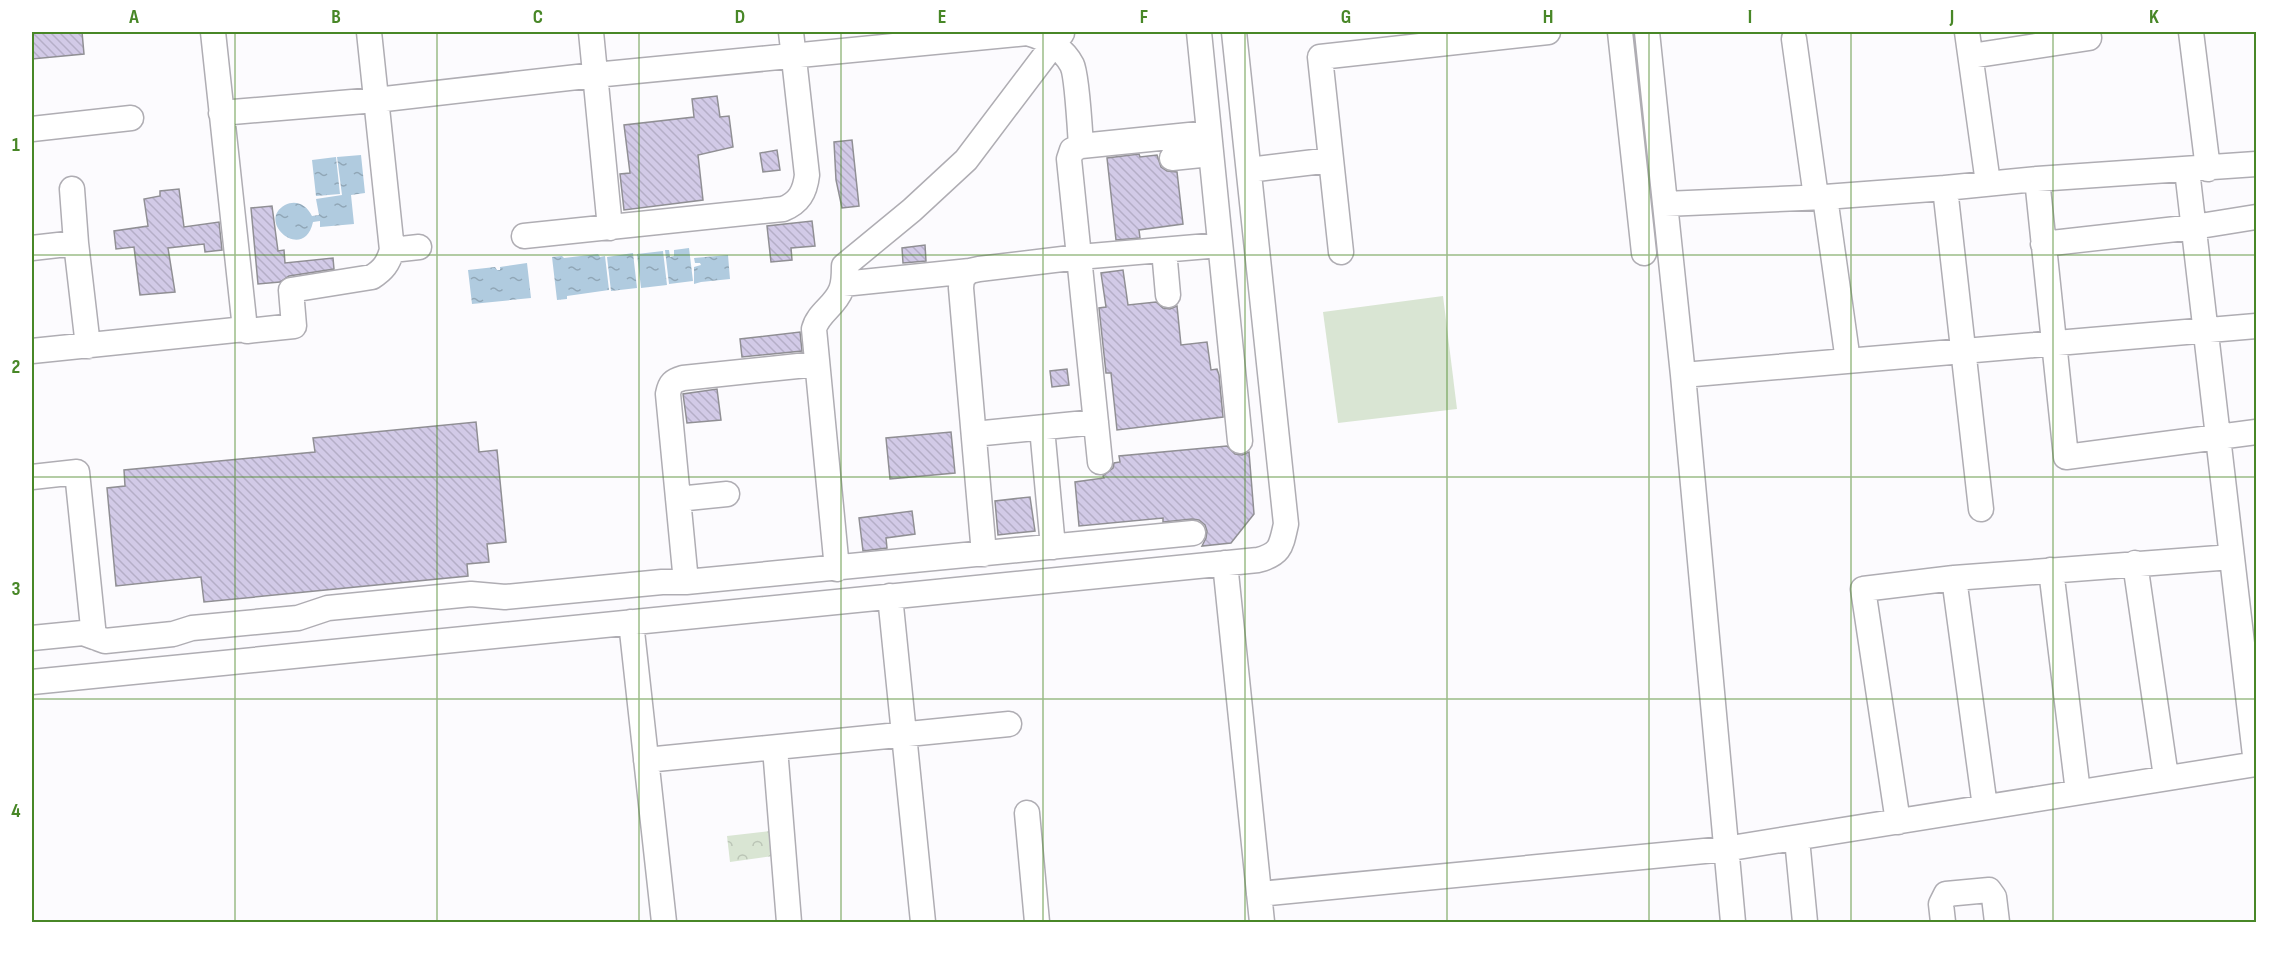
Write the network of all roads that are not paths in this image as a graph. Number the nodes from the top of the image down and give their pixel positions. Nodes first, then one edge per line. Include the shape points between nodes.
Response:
1 (213, 32) edge
2 (369, 32) edge
3 (591, 32) edge
4 (791, 32) edge
5 (1199, 32) edge
6 (1234, 32) edge
7 (1548, 32) edge
8 (1620, 32) edge
9 (1647, 32) edge
10 (1967, 32) edge
11 (2191, 32) edge
12 (2089, 35) edge
13 (1058, 38) edge
14 (1794, 39) dead end
15 (1971, 56) junction
16 (794, 57) junction
17 (595, 75) junction
18 (376, 100) junction
19 (221, 113) junction
20 (131, 118) dead end
21 (32, 129) edge
22 (1210, 143) junction
23 (1081, 146) junction
24 (1172, 158) dead end
25 (1331, 160) junction
26 (2256, 165) edge
27 (2198, 169) junction
28 (1249, 170) junction
29 (2037, 179) junction
30 (1988, 183) junction
31 (1945, 188) junction
32 (72, 189) dead end
33 (1820, 197) junction
34 (1665, 204) junction
35 (2256, 217) edge
36 (2194, 227) junction
37 (610, 228) junction
38 (524, 236) dead end
39 (76, 243) junction
40 (2043, 244) junction
41 (1220, 245) junction
42 (419, 247) dead end
43 (32, 248) edge
44 (392, 250) junction
45 (1164, 250) junction
46 (1341, 252) dead end
47 (1644, 253) dead end
48 (1079, 257) junction
49 (970, 271) junction
50 (843, 284) junction
51 (1168, 295) dead end
52 (2256, 326) edge
53 (245, 329) junction
54 (2206, 331) junction
55 (2054, 344) junction
56 (88, 345) junction
57 (32, 351) edge
58 (1964, 351) junction
59 (1848, 361) junction
60 (817, 364) junction
61 (1683, 375) junction
62 (1096, 422) junction
63 (1041, 428) junction
64 (2256, 432) edge
65 (974, 434) junction
66 (2218, 437) junction
67 (1240, 441) dead end
68 (1100, 462) dead end
69 (32, 477) edge
70 (726, 494) dead end
71 (678, 499) junction
72 (1981, 509) dead end
73 (1193, 533) dead end
74 (1053, 547) junction
75 (984, 554) junction
76 (2232, 557) junction
77 (1225, 563) junction
78 (2135, 563) junction
79 (837, 569) junction
80 (2051, 570) junction
81 (1954, 578) junction
82 (686, 582) junction
83 (890, 596) junction
84 (632, 622) junction
85 (94, 637) junction
86 (32, 638) edge
87 (32, 682) edge
88 (1009, 724) dead end
89 (904, 735) junction
90 (775, 748) junction
91 (646, 760) junction
92 (2256, 764) edge
93 (2166, 777) junction
94 (2078, 792) junction
95 (1985, 807) junction
96 (1027, 813) dead end
97 (1898, 822) junction
98 (1797, 838) junction
99 (1725, 849) junction
100 (1259, 894) junction
101 (664, 922) edge
102 (789, 922) edge
103 (923, 922) edge
104 (1037, 922) edge
105 (1257, 922) edge
106 (1733, 922) edge
107 (1805, 922) edge
108 (1943, 922) edge
109 (1998, 922) edge

1 - 19 street
2 - 18 street
3 - 17 street
4 - 16 street
5 - 22 street
6 - 28 street
7 - 25 street via 1320,57
8 - 47 street
9 - 34 street
10 - 15 street
11 - 27 street
12 - 15 street
13 - 16 street via 1027,33
13 - 23 street via 1073,67
13 - 50 street via 966,160 844,266
14 - 33 street
15 - 30 street
16 - 17 street
16 - 37 street via 807,175 806,187 794,205
17 - 18 street
17 - 37 street
18 - 19 street
18 - 44 street
19 - 53 street
20 - 21 street
22 - 23 street
22 - 24 street
22 - 41 street
23 - 48 street via 1072,150 1069,159
25 - 28 street
25 - 46 street
26 - 27 street
27 - 29 street
27 - 36 street
28 - 77 street via 1286,524 1281,545 1272,556
29 - 30 street
29 - 40 street
30 - 31 street
31 - 33 street
31 - 58 street
32 - 39 street
33 - 34 street
33 - 59 street
34 - 61 street
35 - 36 street
36 - 40 street
36 - 54 street
37 - 38 street
39 - 43 street
39 - 56 street
40 - 55 street
41 - 45 street
41 - 67 street
42 - 44 street
44 - 53 street via 383,270 372,277 291,290 294,326
45 - 48 street
45 - 51 street
48 - 49 street
48 - 62 street
49 - 50 street
49 - 65 street via 962,278 961,288
50 - 60 street via 816,320
52 - 54 street
53 - 56 street
54 - 55 street
54 - 66 street
55 - 58 street
55 - 66 street via 2066,458
56 - 57 street
58 - 59 street
58 - 72 street
59 - 61 street
60 - 71 street via 675,380 668,394
60 - 79 street
61 - 99 street
62 - 63 street
62 - 68 street
63 - 65 street
63 - 74 street
64 - 66 street
65 - 75 street
66 - 76 street
69 - 85 street via 77,472
70 - 71 street
71 - 82 street
73 - 74 street
74 - 75 street
75 - 79 street
76 - 78 street
76 - 92 street
77 - 83 street
77 - 100 street
78 - 80 street
78 - 93 street
79 - 82 street
80 - 81 street
80 - 94 street
81 - 95 street
81 - 97 street via 1863,589
82 - 85 street via 505,597 471,594 328,608 298,618 192,628 173,634 105,641
83 - 84 street
83 - 89 street
84 - 87 street
84 - 91 street
85 - 86 street via 83,633
88 - 89 street
89 - 90 street
89 - 103 street
90 - 91 street
90 - 102 street
91 - 101 street
92 - 93 street
93 - 94 street
94 - 95 street
95 - 97 street
96 - 104 street
97 - 98 street
98 - 99 street
98 - 107 street
99 - 100 street
99 - 106 street
100 - 105 street
108 - 109 street via 1941,904 1946,894 1989,890

